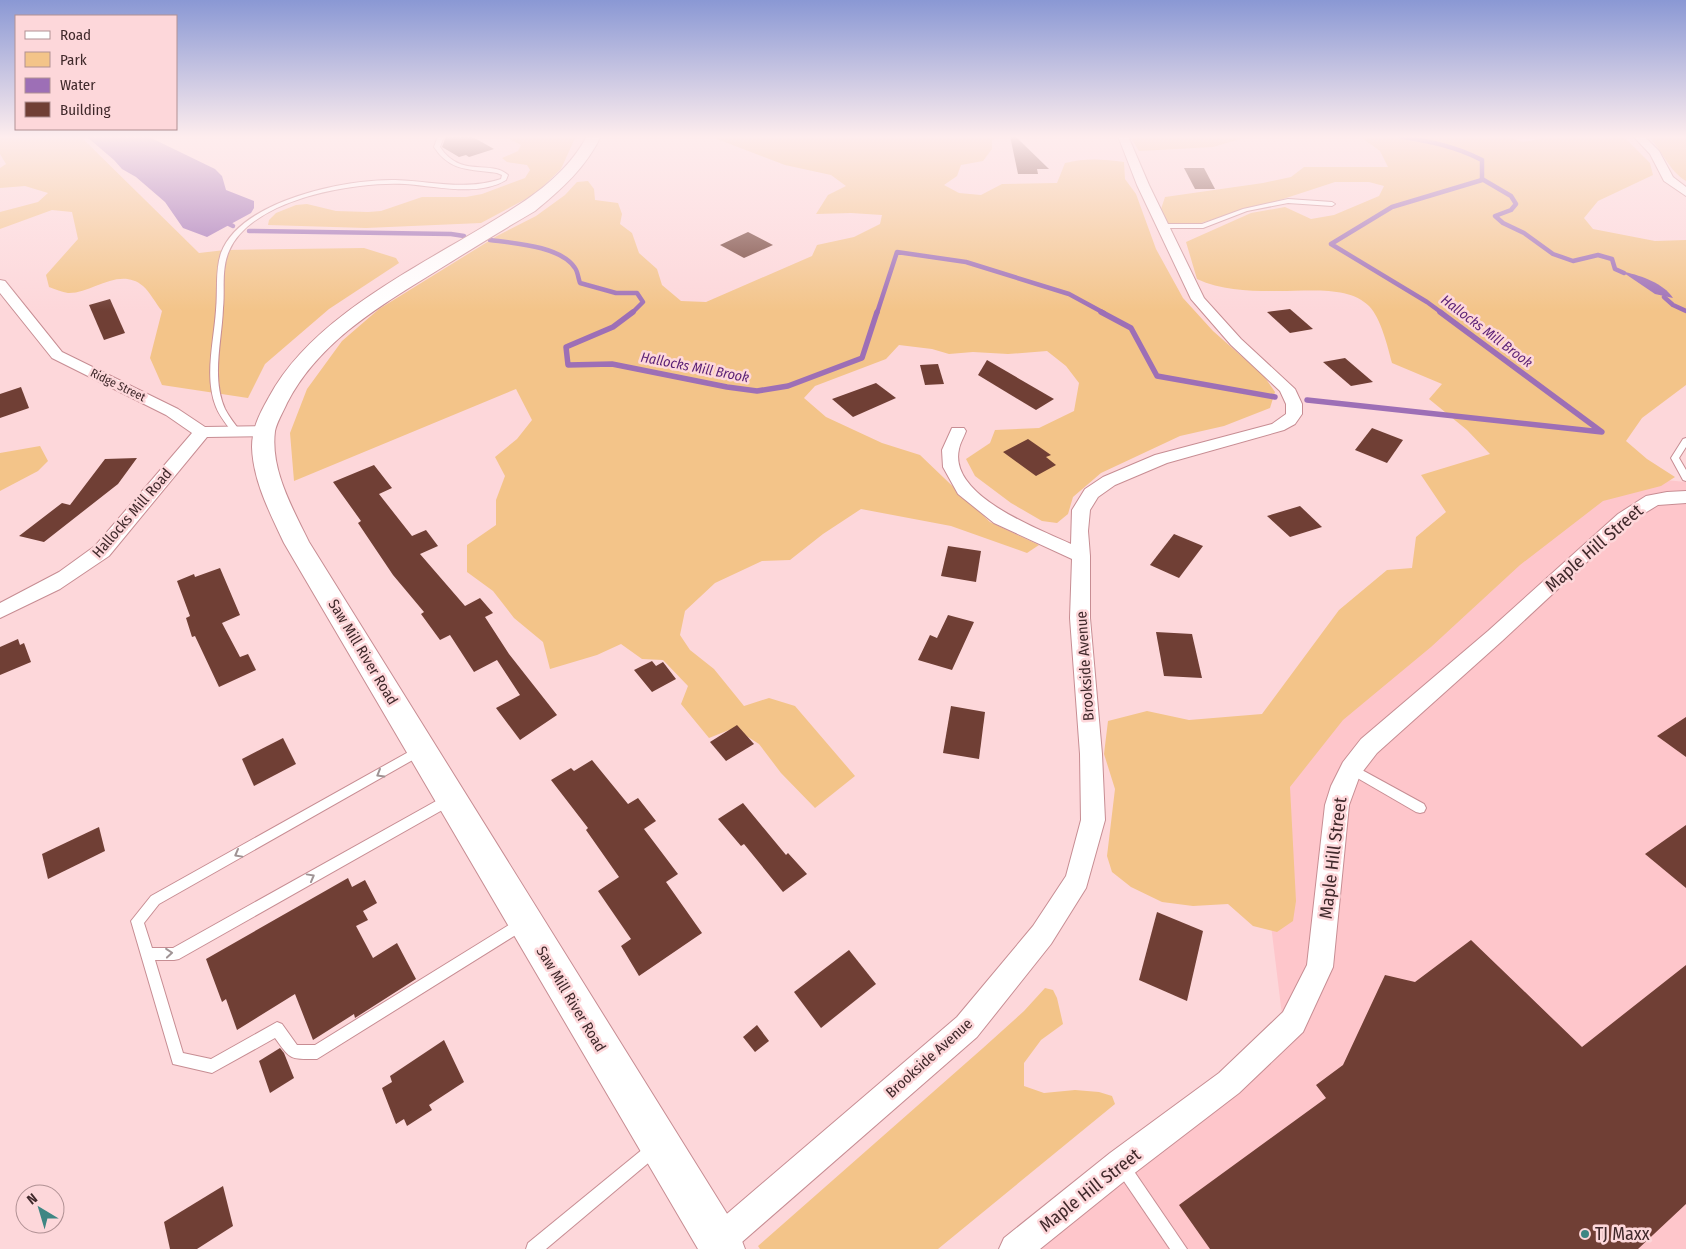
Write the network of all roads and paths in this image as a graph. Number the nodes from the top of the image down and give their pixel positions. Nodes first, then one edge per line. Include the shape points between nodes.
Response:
1 (312, 194) edge
2 (545, 194) edge
3 (1149, 194) edge
4 (1332, 204) dead end
5 (1163, 226) junction
6 (0, 284) edge
7 (250, 431) junction
8 (958, 431) dead end
9 (202, 432) junction
10 (1686, 441) edge
11 (1686, 478) edge
12 (1686, 497) edge
13 (1081, 556) junction
14 (0, 611) edge
15 (422, 750) junction
16 (1351, 769) junction
17 (451, 799) junction
18 (1420, 808) dead end
19 (525, 922) junction
20 (147, 954) junction
21 (660, 1144) junction
22 (1121, 1164) junction
23 (721, 1245) edge
24 (534, 1249) edge
25 (1015, 1249) edge
26 (1179, 1249) edge

1 - 7 lane via 280,206 247,224 225,250 215,388 221,409
2 - 7 highway, Saw Mill River Road via 386,293 326,339
3 - 5 street, Brookside Avenue
4 - 5 lane via 1288,201 1245,210 1203,226
5 - 13 street, Brookside Avenue via 1198,300 1236,342 1287,389 1294,404 1294,414 1278,427 1161,459 1109,481 1091,493 1081,510
6 - 9 street, Ridge Street via 57,355 172,412
7 - 9 street
7 - 15 highway, Saw Mill River Road via 266,476 297,543
8 - 13 street via 950,450 951,467 964,490 1000,519
9 - 14 street, Hallocks Mill Road via 102,551 61,580
10 - 11 lane via 1675,458
12 - 16 street, Maple Hill Street via 1655,498 1624,518 1369,746
13 - 23 street, Brookside Avenue via 1080,618 1093,820 1077,880 1042,936 967,1027
15 - 17 highway, Saw Mill River Road
15 -> 20 lane via 155,900 137,921
16 - 18 lane
16 - 22 street, Maple Hill Street via 1337,805 1320,967 1293,1022 1229,1083
17 - 19 highway, Saw Mill River Road
20 -> 17 lane via 174,954
19 - 20 lane via 316,1052 294,1052 277,1030 212,1066 178,1059
19 - 21 highway, Saw Mill River Road
21 - 23 highway, Saw Mill River Road
21 - 24 lane
22 - 25 street, Maple Hill Street
22 - 26 lane

